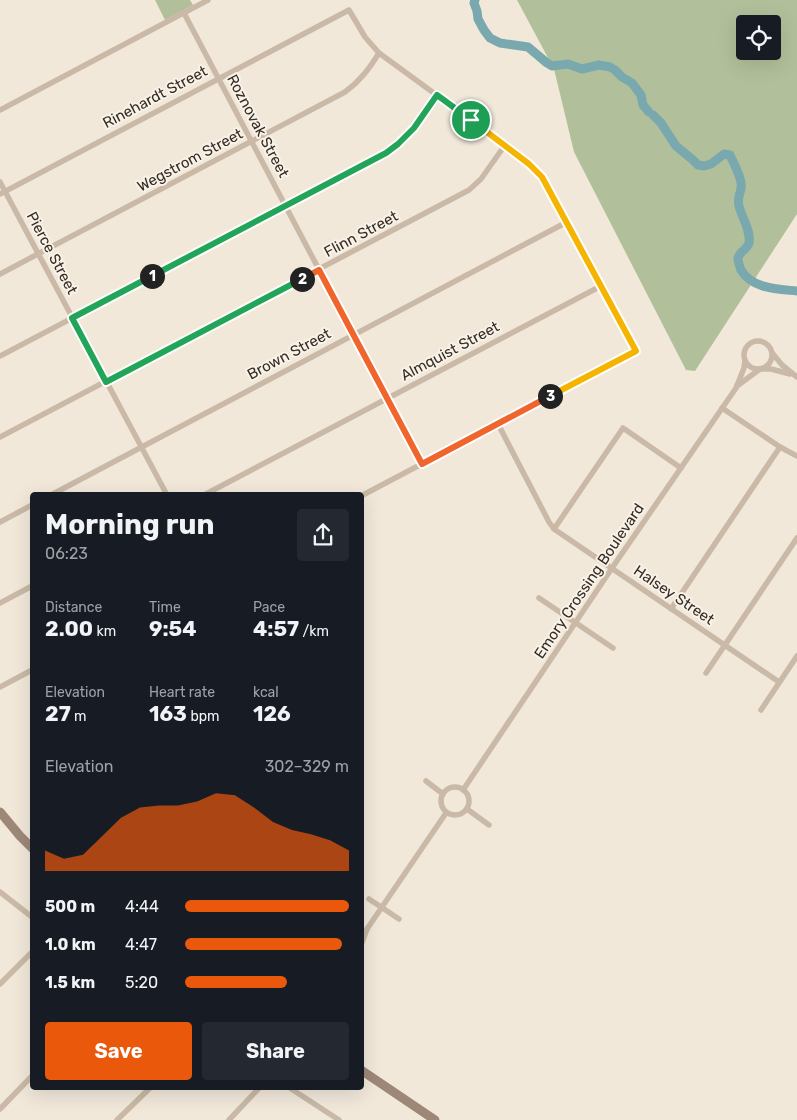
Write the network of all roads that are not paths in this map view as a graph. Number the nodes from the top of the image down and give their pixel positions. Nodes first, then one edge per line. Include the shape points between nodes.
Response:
1 (208, 0) edge
2 (184, 13) junction
3 (380, 54) junction
4 (219, 78) junction
5 (437, 95) junction
6 (0, 110) edge
7 (252, 141) junction
8 (505, 145) junction
9 (0, 182) edge
10 (2, 192) edge
11 (286, 206) junction
12 (567, 222) junction
13 (38, 254) junction
14 (319, 270) junction
15 (0, 274) edge
16 (601, 286) junction
17 (72, 318) junction
18 (353, 334) junction
19 (773, 354) junction
20 (0, 356) edge
21 (745, 361) junction
22 (761, 369) junction
23 (794, 376) edge
24 (106, 382) junction
25 (736, 388) junction
26 (387, 399) junction
27 (722, 408) junction
28 (498, 424) junction
29 (0, 437) edge
30 (780, 447) junction
31 (141, 448) junction
32 (797, 456) edge
33 (422, 464) junction
34 (681, 468) junction
35 (57, 492) edge
36 (164, 492) edge
37 (210, 492) edge
38 (364, 494) edge
39 (30, 506) edge
40 (0, 522) edge
41 (554, 529) junction
42 (797, 538) edge
43 (612, 568) junction
44 (30, 587) edge
45 (539, 598) dead end
46 (0, 603) edge
47 (671, 608) junction
48 (575, 623) junction
49 (725, 645) junction
50 (613, 648) dead end
51 (797, 656) edge
52 (30, 671) edge
53 (706, 672) dead end
54 (779, 682) junction
55 (0, 687) edge
56 (761, 710) dead end
57 (426, 781) dead end
58 (463, 790) junction
59 (443, 794) junction
60 (467, 809) junction
61 (0, 812) edge
62 (446, 813) junction
63 (489, 825) dead end
64 (30, 846) edge
65 (0, 892) edge
66 (369, 899) dead end
67 (382, 907) junction
68 (30, 915) edge
69 (398, 919) dead end
70 (364, 931) edge
71 (30, 954) edge
72 (0, 984) edge
73 (364, 1072) edge
74 (30, 1078) edge
75 (148, 1090) edge
76 (257, 1090) edge
77 (293, 1090) edge
78 (0, 1109) edge
79 (336, 1119) edge
80 (117, 1120) edge
81 (229, 1120) edge
82 (435, 1120) edge

1 - 2 street
2 - 4 street, Roznovak Street
2 - 6 street
3 - 4 street, Rinehardt Street via 349,10
3 - 5 street
3 - 7 street, Wegstrom Street via 357,83 345,92
4 - 7 street, Roznovak Street
4 - 10 street, Rinehardt Street
5 - 8 street
5 - 11 street via 414,128 386,153
7 - 11 street, Roznovak Street
7 - 13 street, Wegstrom Street
8 - 12 street via 542,177
8 - 14 street, Flinn Street via 469,190
9 - 10 street, Pierce Street
10 - 13 street, Pierce Street
11 - 14 street, Roznovak Street
11 - 17 street
12 - 16 street
12 - 18 street, Brown Street
13 - 15 street, Wegstrom Street
13 - 17 street, Pierce Street
14 - 18 street, Roznovak Street
14 - 24 street, Flinn Street
16 - 26 street, Almquist Street
16 - 28 street via 636,351
17 - 20 street
17 - 24 street, Pierce Street
18 - 26 street, Roznovak Street
18 - 31 street, Brown Street
19 - 21 street via 768,344 757,340 747,346
19 - 22 street via 769,364
19 - 23 street
21 - 22 street via 751,367
21 - 25 street
22 - 23 street
22 - 25 street
24 - 29 street, Flinn Street
24 - 31 street, Pierce Street
25 - 27 street, Emory Crossing Boulevard
26 - 33 street, Roznovak Street
26 - 37 street, Almquist Street
27 - 30 street
27 - 34 street, Emory Crossing Boulevard
28 - 33 street
28 - 41 street, Halsey Street
30 - 32 street
30 - 47 street
31 - 35 street, Brown Street
31 - 36 street, Pierce Street
33 - 38 street
34 - 41 street via 623,428
34 - 43 street, Emory Crossing Boulevard
39 - 40 street
41 - 43 street, Halsey Street
42 - 49 street
43 - 47 street, Halsey Street
43 - 48 street, Emory Crossing Boulevard
44 - 46 street
45 - 48 street
47 - 49 street, Halsey Street
48 - 50 street
48 - 58 street, Emory Crossing Boulevard
49 - 53 street
49 - 54 street, Halsey Street
51 - 54 street
52 - 55 street
54 - 56 street
57 - 59 street
58 - 59 street via 454,787
58 - 60 street via 468,797
59 - 62 street via 441,804
60 - 62 street via 454,816
60 - 63 street
61 - 64 main road
62 - 67 street
65 - 68 street
66 - 67 street
67 - 69 street
67 - 70 street
71 - 72 street
73 - 82 main road
74 - 78 street
75 - 80 street
76 - 81 street
77 - 79 street

